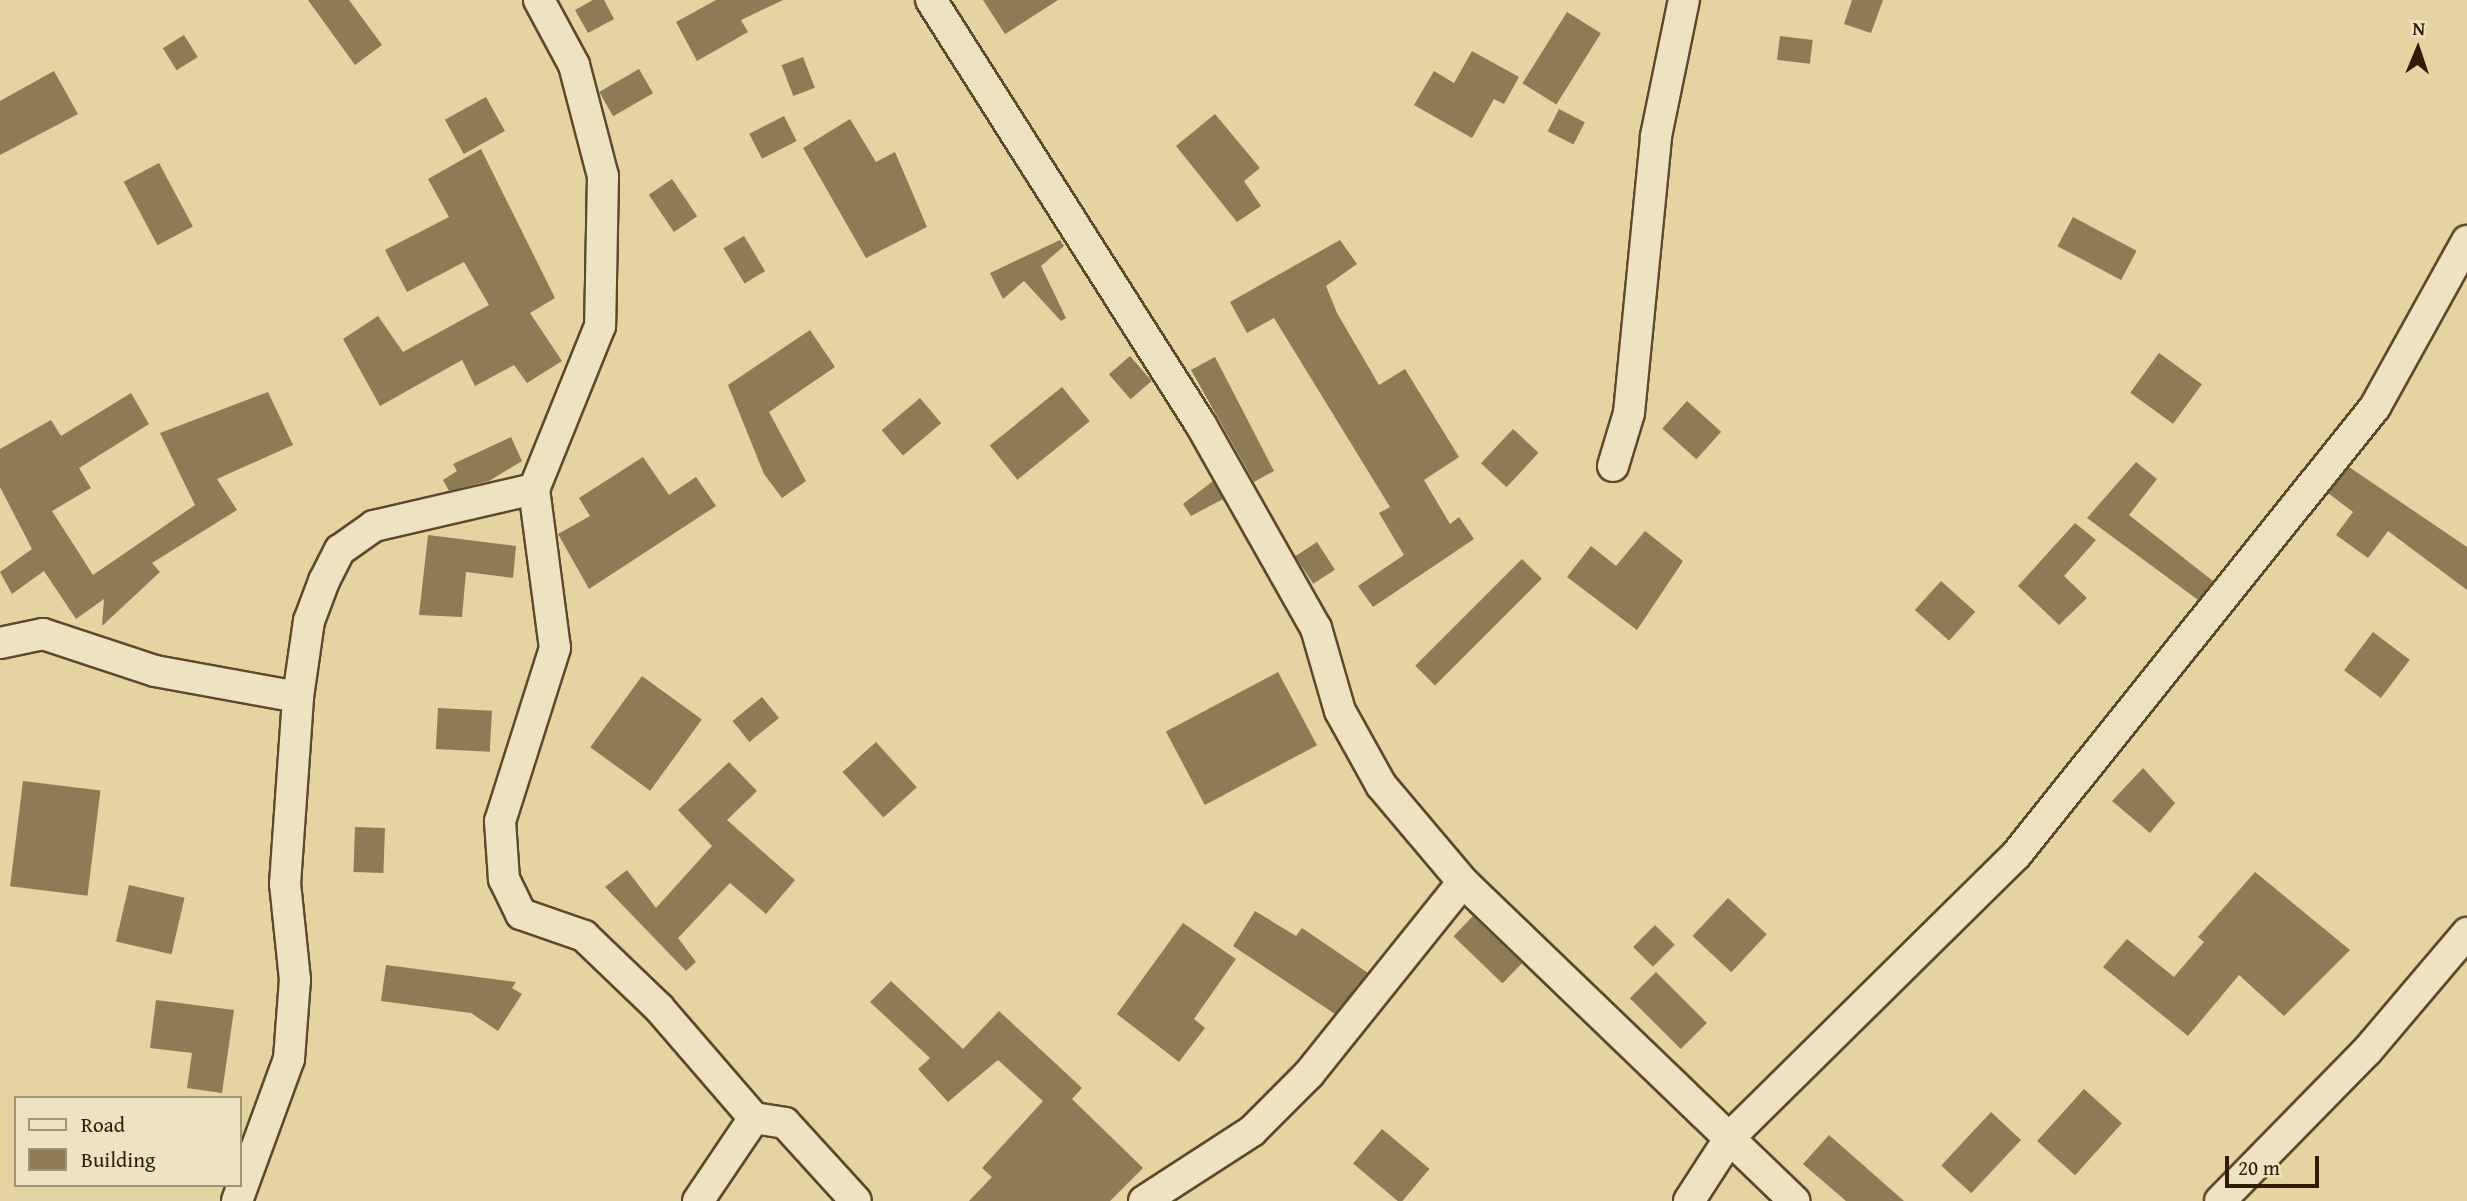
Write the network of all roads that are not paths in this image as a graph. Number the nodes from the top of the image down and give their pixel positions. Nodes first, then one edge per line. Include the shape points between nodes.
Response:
1 (538, 0) edge
2 (931, 0) edge
3 (1684, 0) edge
4 (2467, 241) edge
5 (1613, 466) dead end
6 (534, 489) junction
7 (0, 643) edge
8 (298, 697) junction
9 (1462, 882) junction
10 (2467, 933) edge
11 (754, 1118) junction
12 (1731, 1136) junction
13 (237, 1201) edge
14 (698, 1201) edge
15 (856, 1201) edge
16 (1144, 1201) edge
17 (1689, 1201) edge
18 (1794, 1201) edge
19 (2220, 1201) edge

1 - 6 street via 574,65 603,176 600,326
2 - 9 street via 1208,436 1316,628 1357,753
3 - 5 street via 1656,136 1629,414
4 - 12 street via 2375,407 2016,855
6 - 8 street via 374,526 340,550 309,621
6 - 11 street via 555,649 500,821 504,879 521,914 593,945 659,1008
7 - 8 street via 43,634 155,671
8 - 13 street via 285,884 295,981 289,1059
9 - 12 street
9 - 16 street via 1309,1074 1262,1121
10 - 19 street via 2367,1051
11 - 14 street
11 - 15 street via 785,1124
12 - 17 street
12 - 18 street

